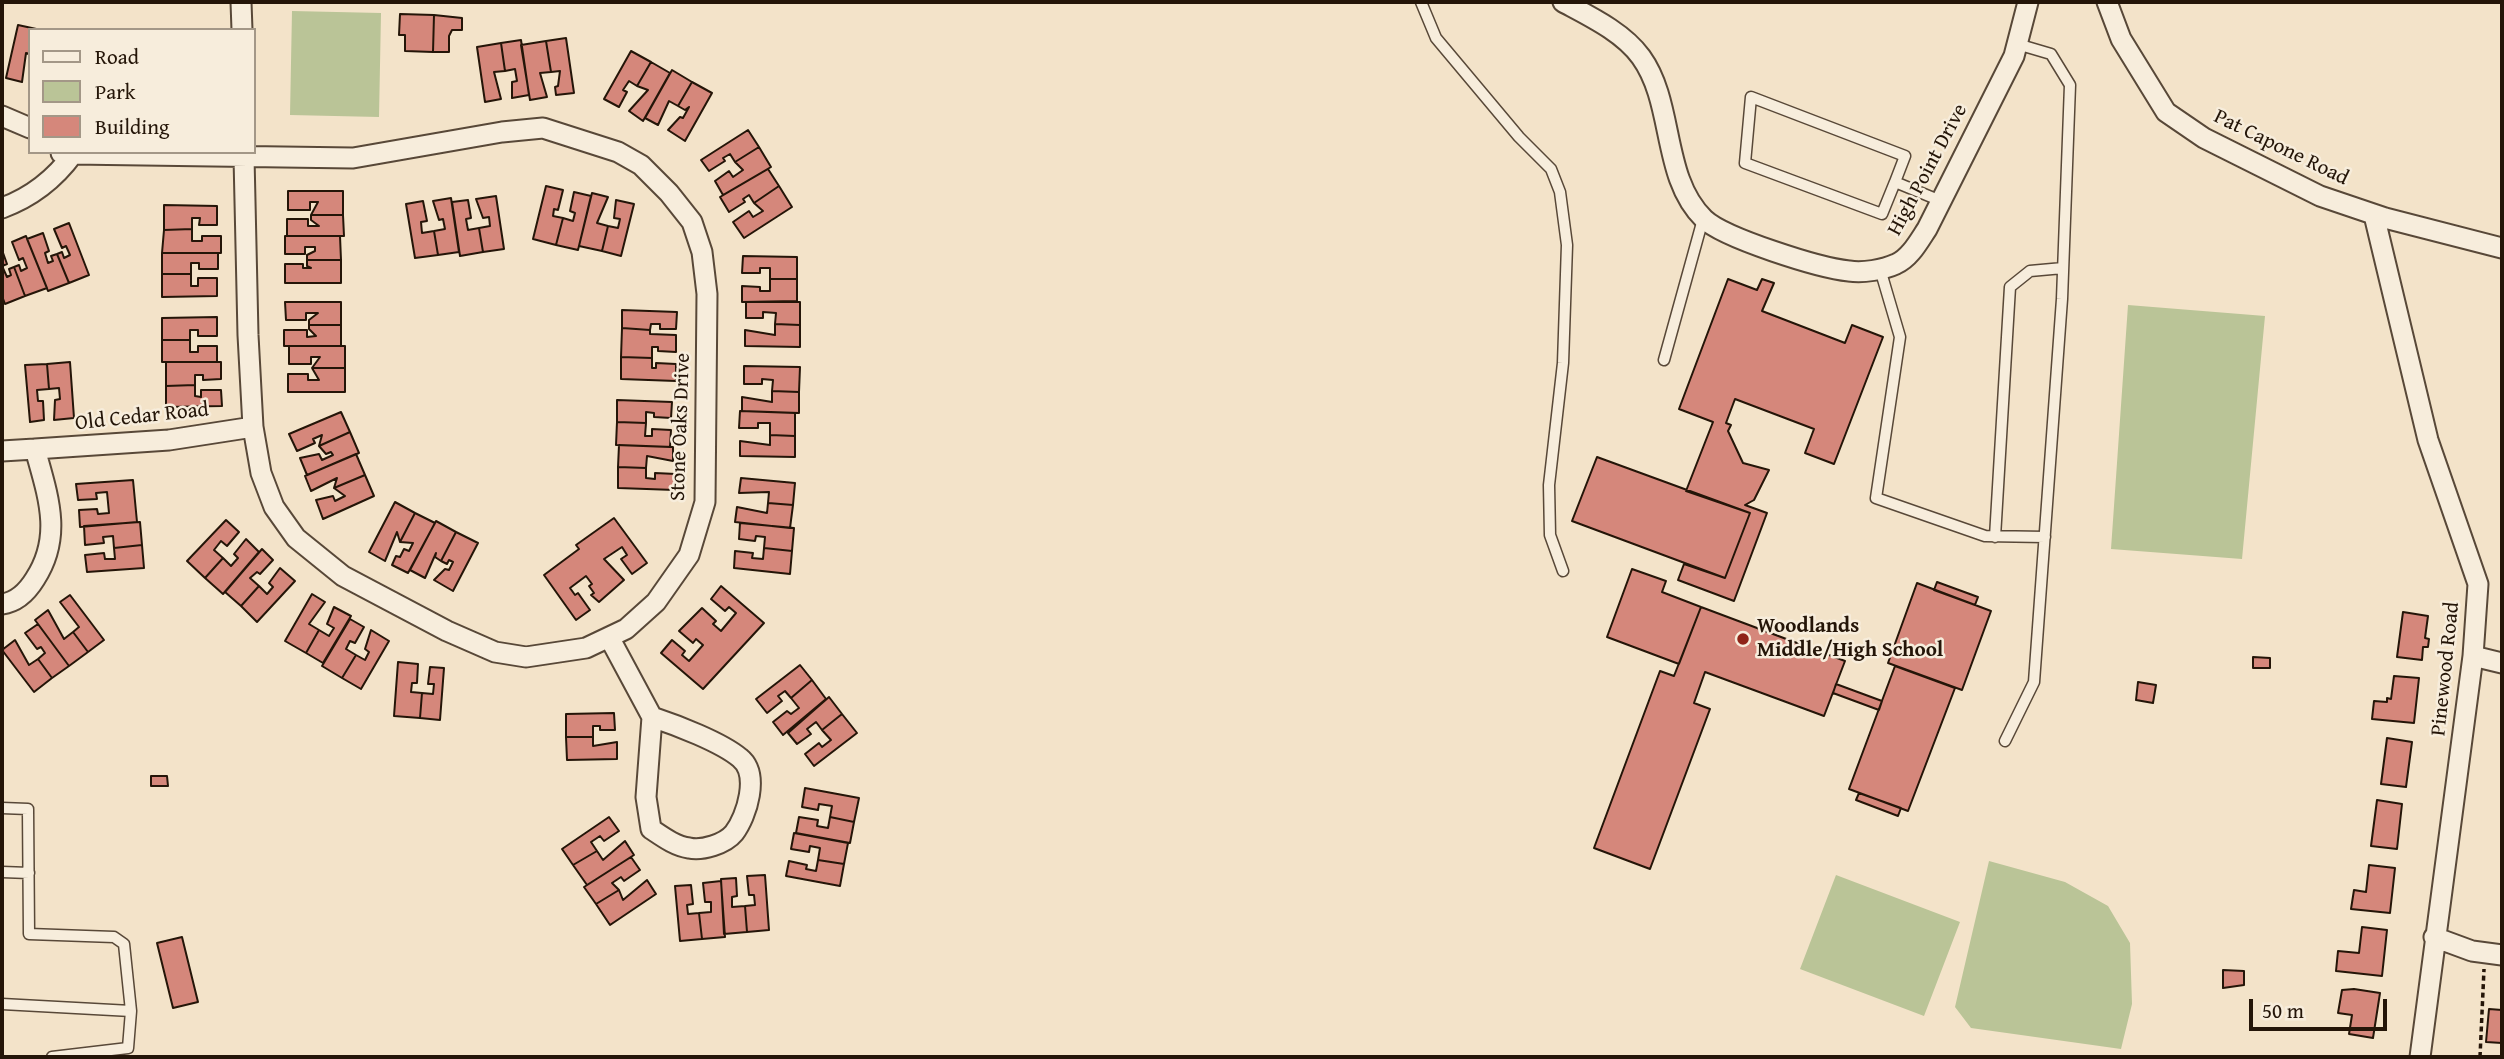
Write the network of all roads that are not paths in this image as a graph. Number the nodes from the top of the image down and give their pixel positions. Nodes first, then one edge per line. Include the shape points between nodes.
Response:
1 (241, 2) edge
2 (1421, 2) edge
3 (1563, 2) edge
4 (2028, 2) edge
5 (2107, 2) edge
6 (242, 28) edge
7 (2017, 44) junction
8 (2, 116) edge
9 (28, 127) edge
10 (66, 154) edge
11 (155, 154) edge
12 (244, 155) edge
13 (1895, 182) junction
14 (1941, 201) junction
15 (2, 208) edge
16 (2374, 215) junction
17 (1704, 218) junction
18 (2502, 248) edge
19 (1879, 268) junction
20 (2063, 268) junction
21 (1664, 360) dead end
22 (253, 427) junction
23 (35, 449) junction
24 (2, 451) edge
25 (1995, 537) junction
26 (2045, 537) junction
27 (1563, 570) dead end
28 (2, 604) edge
29 (609, 637) junction
30 (2473, 656) junction
31 (2502, 663) edge
32 (652, 717) junction
33 (2005, 741) dead end
34 (2, 808) edge
35 (2, 872) edge
36 (29, 873) junction
37 (2434, 937) junction
38 (2493, 954) edge
39 (2, 1004) edge
40 (131, 1011) junction
41 (52, 1057) edge
42 (2420, 1057) edge

1 - 6 street
2 - 27 lane via 1436,38 1518,137 1551,169 1560,192 1567,245 1563,363 1549,485 1550,535
3 - 17 street, High Point Drive via 1605,26 1639,55 1652,75 1684,193
4 - 7 street, High Point Drive
5 - 16 street, Pat Capone Road via 2121,39 2166,112 2204,138 2320,196
7 - 14 street, High Point Drive
7 - 20 lane via 2051,54 2070,85
8 - 9 street
10 - 15 street via 59,173 27,199
11 - 12 street
12 - 22 street, Stone Oaks Drive
12 - 29 street, Stone Oaks Drive via 353,158 543,128 618,152 641,165 692,222 702,252 707,294 705,502 689,555 656,602 626,629
13 - 13 lane via 1882,214 1745,163 1751,97 1905,156
13 - 14 lane
14 - 19 street, High Point Drive via 1912,251 1897,264
16 - 18 street, Pat Capone Road
16 - 30 street, Pinewood Road via 2428,440 2479,584
17 - 19 street, High Point Drive via 1719,230 1811,263 1849,271
17 - 21 lane
19 - 25 lane via 1900,337 1875,498
20 - 25 lane via 2030,271 2010,287
20 - 26 lane
22 - 23 street, Old Cedar Road via 169,440
22 - 29 street, Stone Oaks Drive via 261,473 274,507 296,538 343,576 495,652 526,657 586,648
23 - 24 street, Old Cedar Road
23 - 28 street via 49,498 52,528 47,560 28,590
25 - 26 lane
26 - 33 lane via 2034,682
29 - 32 street
30 - 31 street
30 - 37 street, Pinewood Road
32 - 32 street via 741,758 751,780 746,808 733,835 710,847 691,849 651,829 646,797
34 - 36 lane via 28,809
35 - 36 lane
36 - 40 lane via 29,934 120,940
37 - 38 street
37 - 42 street, Pinewood Road
39 - 40 lane
40 - 41 lane via 128,1048

